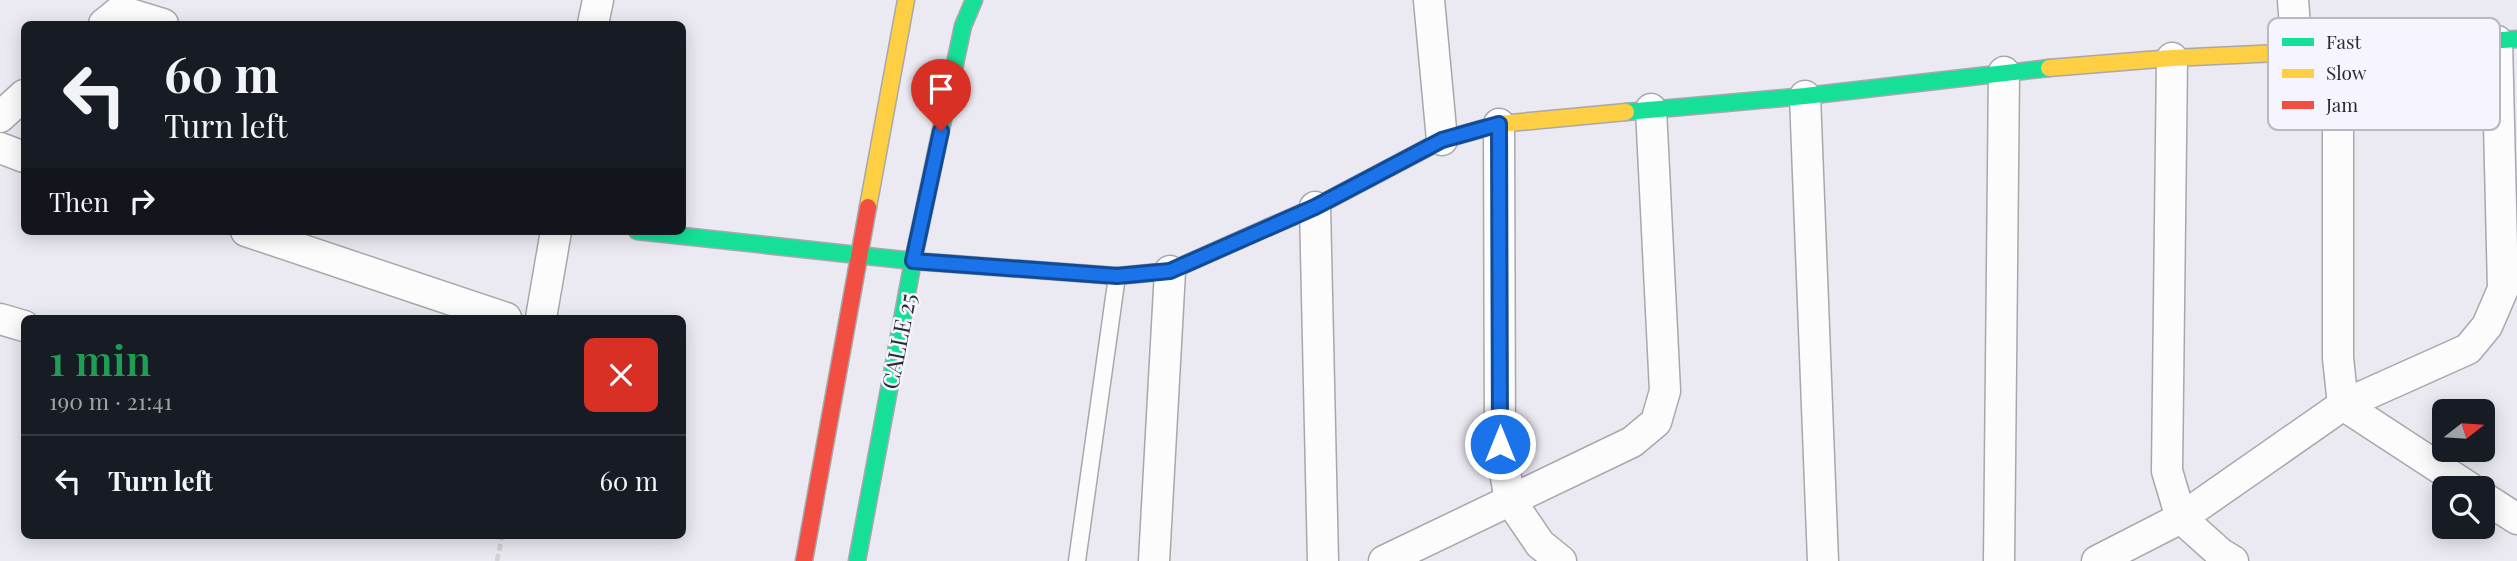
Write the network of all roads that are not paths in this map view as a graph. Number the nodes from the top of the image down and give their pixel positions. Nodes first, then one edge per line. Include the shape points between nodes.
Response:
1 (598, 0) edge
2 (906, 0) edge
3 (974, 0) edge
4 (1429, 0) edge
5 (2293, 0) edge
6 (2294, 18) edge
7 (107, 21) edge
8 (154, 21) edge
9 (594, 21) edge
10 (2507, 40) edge
11 (2268, 54) edge
12 (2172, 58) junction
13 (2004, 72) junction
14 (1805, 96) junction
15 (21, 98) edge
16 (1651, 109) junction
17 (0, 117) edge
18 (1499, 124) junction
19 (2338, 130) edge
20 (1442, 140) junction
21 (0, 148) edge
22 (21, 155) edge
23 (1315, 207) junction
24 (258, 235) edge
25 (555, 235) edge
26 (674, 235) edge
27 (861, 255) junction
28 (913, 261) junction
29 (1170, 271) junction
30 (1117, 276) junction
31 (497, 315) edge
32 (542, 315) edge
33 (0, 318) edge
34 (21, 325) edge
35 (2343, 405) junction
36 (2452, 476) edge
37 (1510, 500) junction
38 (2495, 505) edge
39 (2180, 518) junction
40 (2517, 519) edge
41 (804, 561) edge
42 (857, 561) edge
43 (1077, 561) edge
44 (1154, 561) edge
45 (1323, 561) edge
46 (1384, 561) edge
47 (1561, 561) edge
48 (1824, 561) edge
49 (1999, 561) edge
50 (2097, 561) edge
51 (2233, 561) edge

1 - 9 street
2 - 27 street
3 - 28 street, CALLE 25 via 963,26
4 - 20 street
5 - 6 street
7 - 8 street via 120,10
10 - 35 street via 2503,289 2487,326 2468,348
11 - 12 street
12 - 13 street
12 - 39 street via 2167,471
13 - 14 street
13 - 49 street
14 - 16 street
14 - 48 street
15 - 17 street
16 - 18 street
16 - 37 street via 1665,391 1656,422 1632,442
18 - 20 street
18 - 37 street via 1500,444
19 - 35 street via 2338,358
20 - 23 street
21 - 22 street
23 - 29 street
23 - 45 street
24 - 31 street
25 - 32 street
26 - 27 street
27 - 28 street
27 - 41 street
28 - 30 street
28 - 42 street, CALLE 25
29 - 30 street
29 - 44 street
30 - 43 lane
33 - 34 street
35 - 36 street
35 - 39 street
37 - 46 street
37 - 47 street via 1540,544
38 - 40 street
39 - 50 street
39 - 51 street

